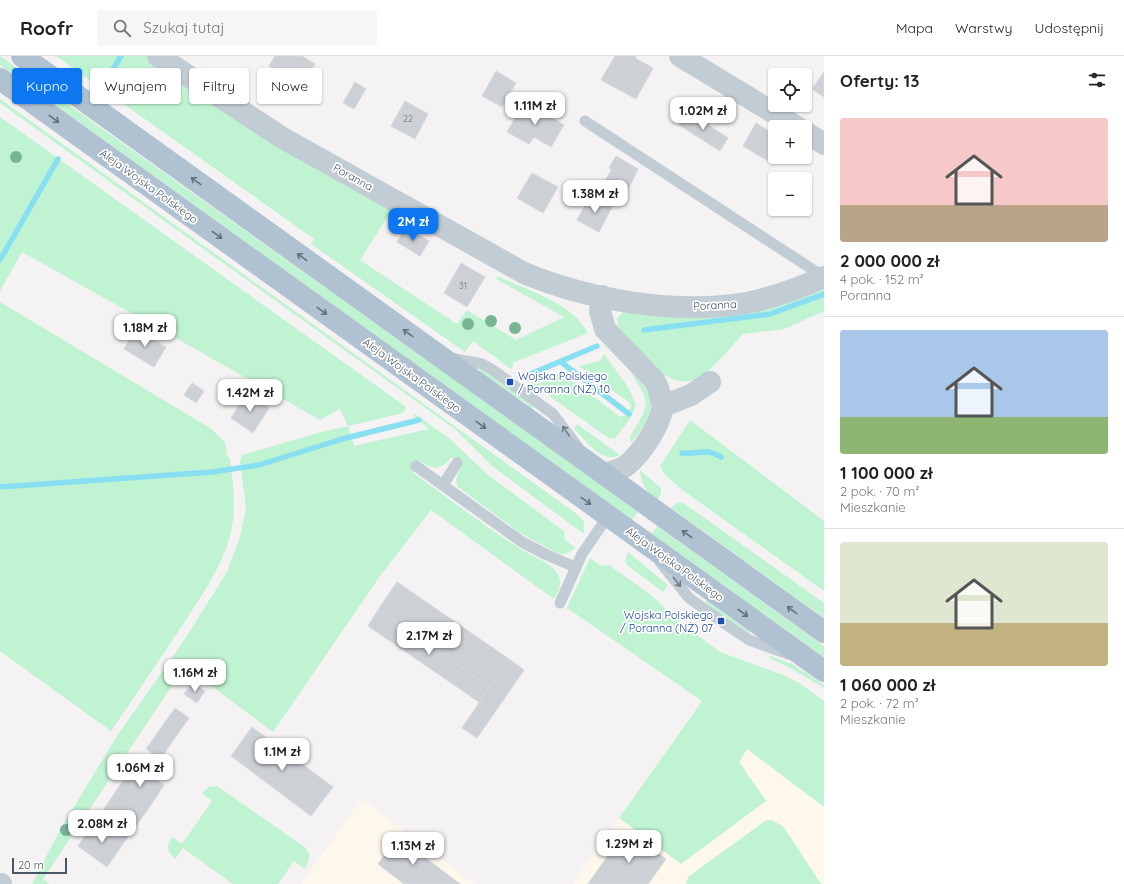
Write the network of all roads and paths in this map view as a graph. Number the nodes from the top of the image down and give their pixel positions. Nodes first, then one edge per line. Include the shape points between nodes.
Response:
1 (22, 56) edge
2 (158, 56) edge
3 (680, 56) edge
4 (0, 79) edge
5 (785, 120) edge
6 (585, 121) dead end
7 (812, 136) edge
8 (824, 144) edge
9 (824, 277) edge
10 (602, 296) junction
11 (710, 382) dead end
12 (663, 406) junction
13 (634, 458) junction
14 (457, 463) dead end
15 (416, 466) dead end
16 (596, 468) junction
17 (443, 485) junction
18 (632, 494) junction
19 (608, 516) junction
20 (575, 567) junction
21 (560, 603) dead end
22 (824, 632) edge
23 (817, 666) edge

16 -> 1 main road
2 - 10 street, Poranna via 281,137 524,273 547,283
3 - 5 street
4 -> 19 main road, Aleja Wojska Polskiego
6 - 9 lane
7 - 8 street
9 - 10 street, Poranna via 779,295 746,303 711,306 637,303
10 - 12 street via 600,311 605,330 654,380
11 - 12 street
12 - 13 street via 659,422
13 - 16 street via 623,468
13 - 18 street via 631,471
14 - 17 lane
15 - 17 lane
16 - 18 main road
17 - 20 lane via 522,542
22 -> 18 main road
19 - 20 lane
19 -> 23 main road, Aleja Wojska Polskiego
20 - 21 lane

